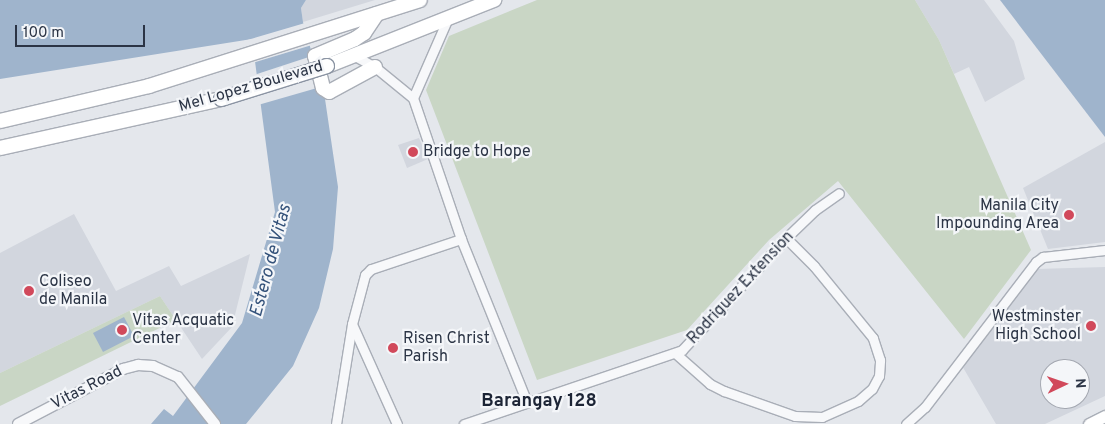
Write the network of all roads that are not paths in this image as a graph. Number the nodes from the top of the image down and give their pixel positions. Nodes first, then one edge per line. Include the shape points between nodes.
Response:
1 (420, 0) edge
2 (494, 0) edge
3 (377, 14) junction
4 (449, 18) junction
5 (355, 56) junction
6 (375, 66) junction
7 (413, 98) junction
8 (0, 121) edge
9 (0, 148) edge
10 (839, 193) dead end
11 (786, 238) junction
12 (461, 239) junction
13 (1105, 250) edge
14 (352, 324) junction
15 (675, 353) junction
16 (527, 402) junction
17 (1105, 416) edge
18 (18, 424) edge
19 (215, 424) edge
20 (336, 424) edge
21 (397, 424) edge
22 (464, 424) edge
23 (906, 424) edge
24 (1089, 424) edge

1 - 3 highway, Mel Lopez Boulevard
2 - 4 highway, Mel Lopez Boulevard
3 - 6 highway via 359,36 315,56 323,88 329,92
3 - 8 highway, Mel Lopez Boulevard via 149,86
4 - 5 highway, Mel Lopez Boulevard
4 - 7 street
5 - 6 street
5 - 9 highway, Mel Lopez Boulevard, bridge via 221,99
6 - 7 street
7 - 12 street
10 - 11 street, Rodriguez Extension via 815,210
11 - 15 street, Rodriguez Extension via 694,340
11 - 15 street via 814,266 873,338 880,360 879,376 872,390 858,401 822,417 795,416 710,384
12 - 14 street via 371,269 362,282
12 - 16 street
13 - 23 street via 1043,257 1036,262 924,407
14 - 20 street
14 - 21 street
15 - 16 street, Rodriguez Extension
16 - 22 street, Rodriguez Extension
17 - 24 main road
18 - 19 street, Vitas Road via 123,369 138,365 170,372 185,382

